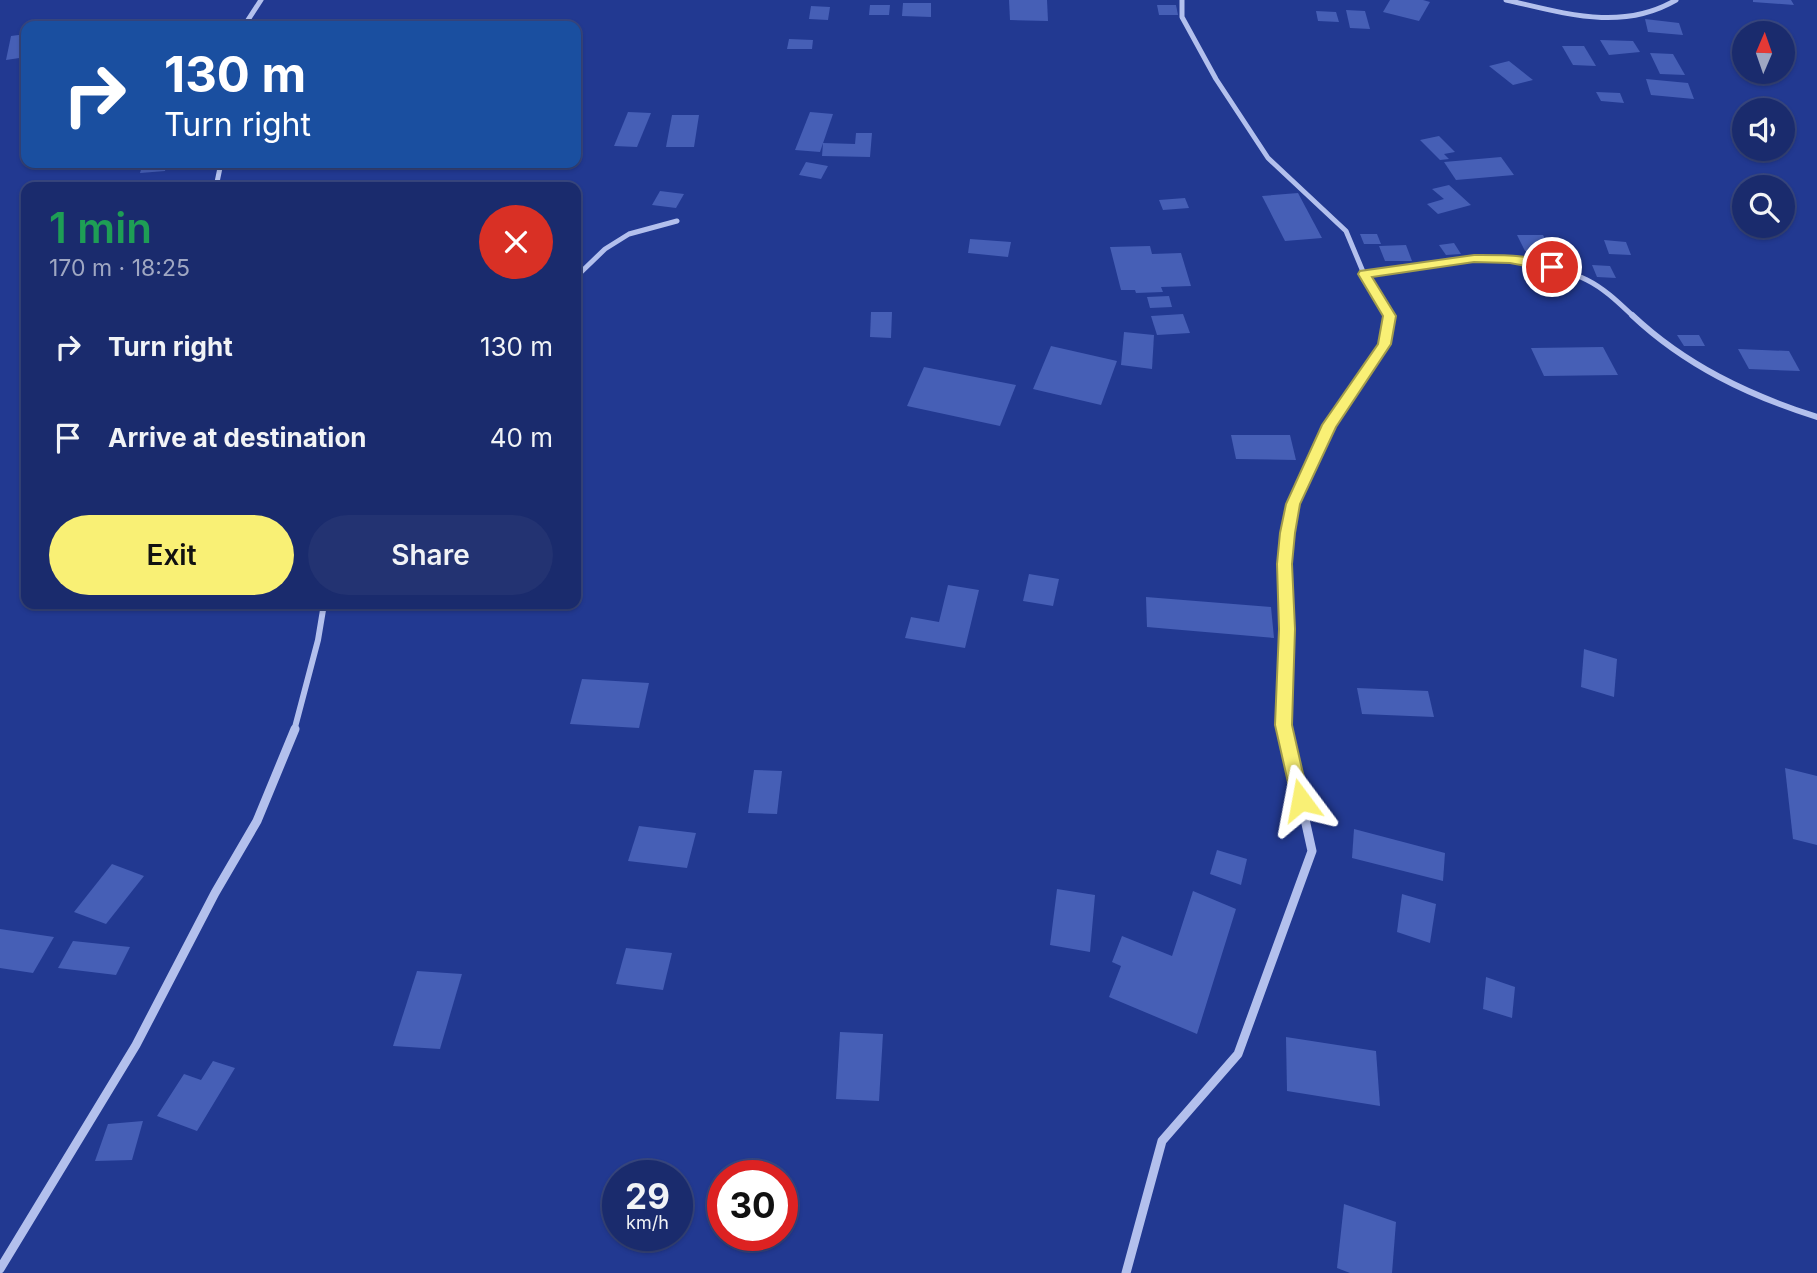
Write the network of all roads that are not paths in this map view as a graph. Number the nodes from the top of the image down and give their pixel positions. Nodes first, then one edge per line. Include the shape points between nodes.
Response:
1 (261, 0) edge
2 (1182, 0) edge
3 (1506, 0) edge
4 (1676, 0) edge
5 (247, 21) edge
6 (677, 221) dead end
7 (581, 272) edge
8 (1364, 274) junction
9 (1817, 417) edge
10 (323, 609) edge
11 (0, 1269) edge
12 (1126, 1273) edge

1 - 5 street
2 - 8 street via 1182,17 1238,113 1268,158 1346,231
3 - 4 street via 1607,19 1658,12
6 - 7 street via 629,234
8 - 9 street via 1474,259 1510,259 1552,267 1586,279 1669,347 1719,380
8 - 12 street via 1389,316 1385,344 1329,425 1293,504 1284,564 1284,725 1312,850 1238,1054 1162,1142
10 - 11 street via 296,726 257,821 136,1045

